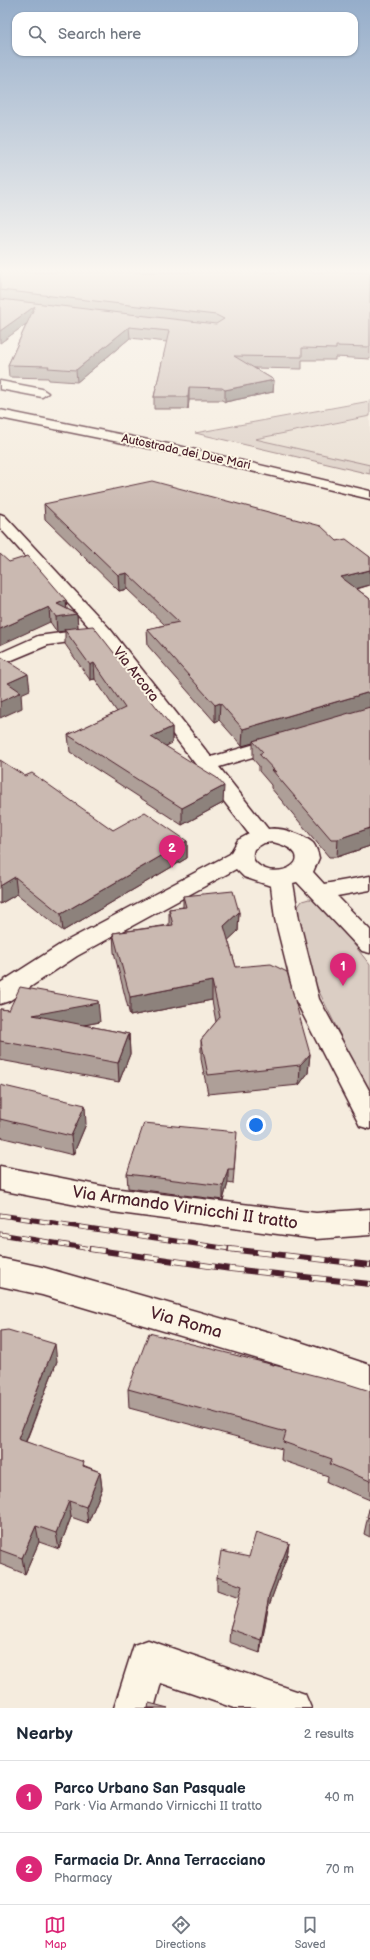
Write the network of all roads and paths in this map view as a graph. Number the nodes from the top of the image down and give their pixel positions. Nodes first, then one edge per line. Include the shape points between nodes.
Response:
1 (0, 385) edge
2 (42, 392) dead end
3 (0, 403) edge
4 (0, 414) edge
5 (370, 483) edge
6 (370, 495) edge
7 (0, 519) edge
8 (104, 633) junction
9 (0, 660) edge
10 (296, 738) edge
11 (207, 764) junction
12 (262, 836) junction
13 (241, 857) junction
14 (291, 875) junction
15 (370, 883) edge
16 (319, 892) junction
17 (370, 945) edge
18 (0, 995) edge
19 (370, 1118) edge
20 (0, 1178) edge
21 (370, 1222) edge
22 (0, 1272) edge
23 (370, 1381) edge
24 (134, 1708) edge
25 (291, 1708) edge

1 - 2 main road
3 - 5 main road, Autostrada dei Due Mari via 210,445
4 - 6 main road, Autostrada dei Due Mari via 183,451
7 - 8 main road, Via Arcora
8 - 9 main road via 44,640
8 - 11 main road, Via Arcora
10 - 11 main road
11 - 12 main road, Via Arcora
12 - 13 main road via 246,844
12 - 14 main road via 285,836 303,845 309,859 306,866
13 - 14 main road via 244,864 255,873 270,878
13 - 18 main road via 69,950
14 - 16 main road
14 - 19 main road via 287,919 307,999
15 - 16 main road
16 - 17 main road
20 - 21 main road, Via Armando Virnicchi II tratto via 112,1200 316,1226
22 - 23 main road, Via Roma via 42,1281 279,1350
24 - 25 main road via 148,1659

